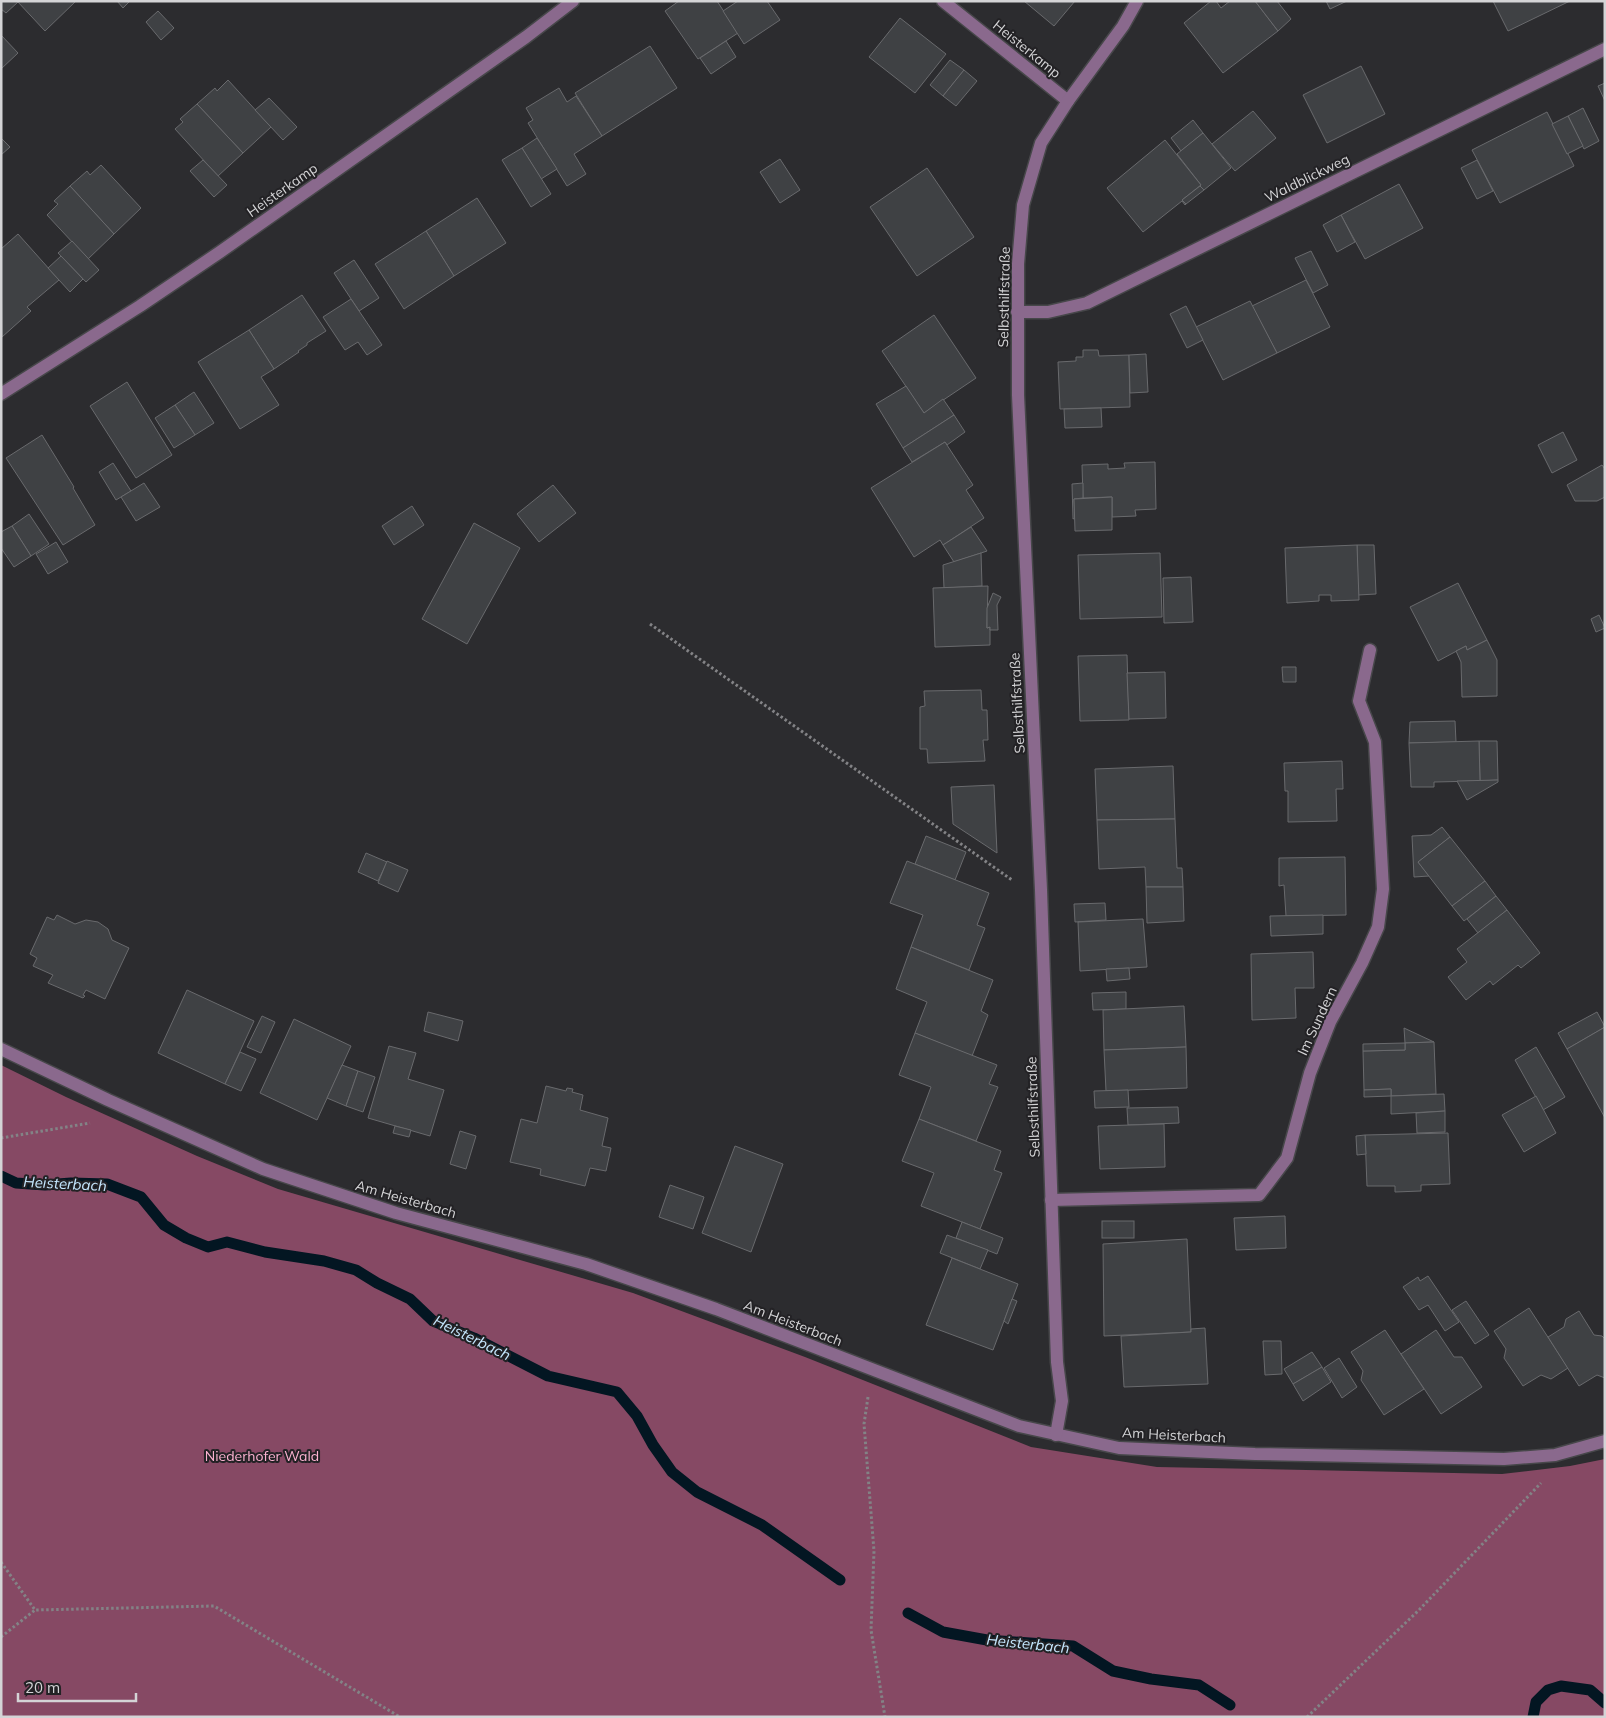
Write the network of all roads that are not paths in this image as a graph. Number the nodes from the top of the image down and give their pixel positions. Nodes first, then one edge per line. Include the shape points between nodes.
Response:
1 (573, 1) edge
2 (943, 1) edge
3 (1138, 1) edge
4 (1605, 48) edge
5 (1068, 101) junction
6 (1017, 312) junction
7 (1, 394) edge
8 (1370, 650) dead end
9 (1, 1049) edge
10 (1052, 1200) junction
11 (1056, 1435) junction
12 (1605, 1440) edge

1 - 7 street, Heisterkamp via 220,252
2 - 5 street, Heisterkamp
3 - 5 street, Selbsthilfstraße
4 - 6 street, Waldblickweg via 1087,304 1048,312
5 - 6 street, Selbsthilfstraße via 1041,143 1023,205
6 - 10 street, Selbsthilfstraße via 1018,405
8 - 10 street, Im Sundern via 1359,701 1375,742 1384,889 1378,927 1330,1022 1310,1073 1287,1158 1259,1195
9 - 11 street, Am Heisterbach via 264,1169 396,1213 586,1264 716,1309 1019,1426
10 - 11 street, Selbsthilfstraße via 1057,1362 1062,1401
11 - 12 street, Am Heisterbach via 1119,1448 1495,1459 1555,1455

